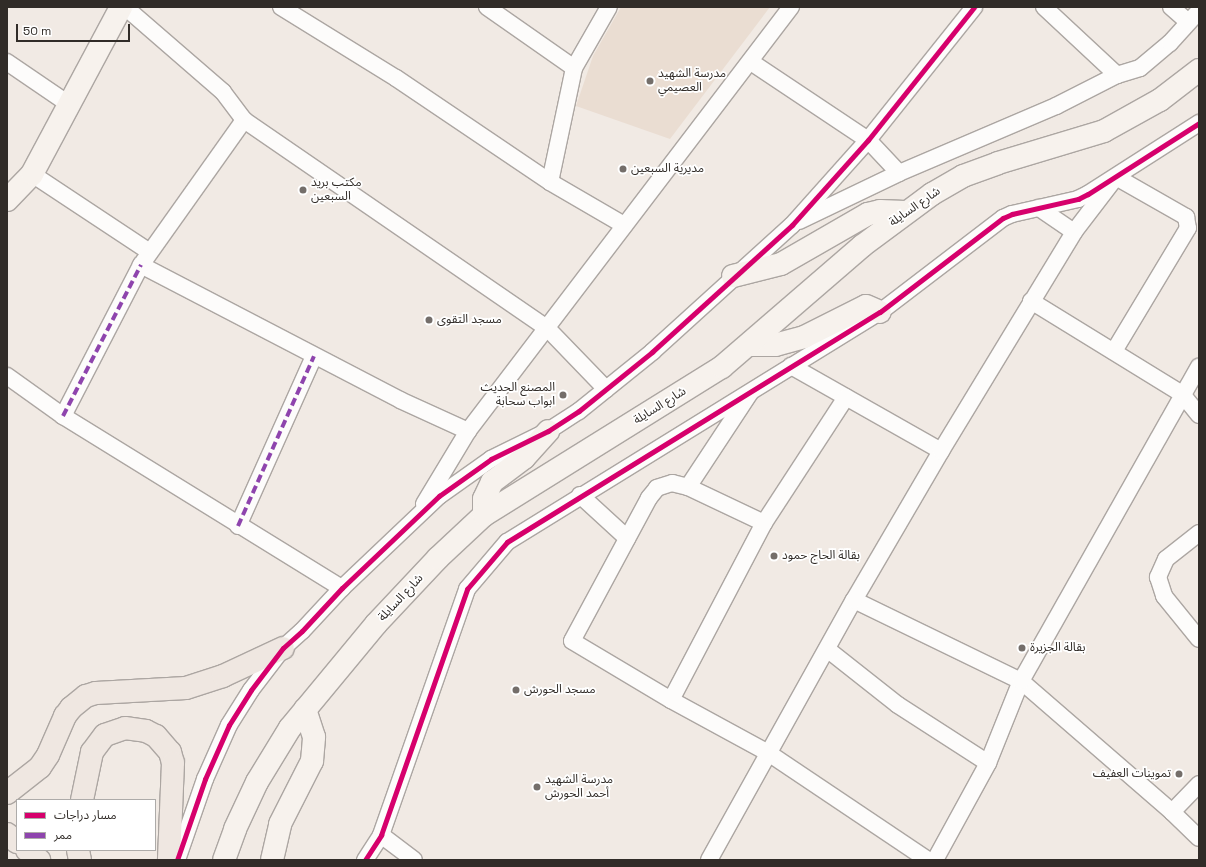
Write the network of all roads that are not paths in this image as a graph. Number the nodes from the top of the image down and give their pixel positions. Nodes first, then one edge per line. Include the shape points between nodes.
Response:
1 (121, 7) edge
2 (125, 7) edge
3 (281, 7) edge
4 (608, 7) edge
5 (791, 7) edge
6 (974, 7) edge
7 (1044, 7) edge
8 (1171, 7) edge
9 (492, 8) edge
10 (1194, 16) edge
11 (7, 62) edge
12 (751, 62) junction
13 (574, 68) junction
14 (1199, 70) edge
15 (1117, 75) junction
16 (70, 105) junction
17 (244, 120) junction
18 (1199, 123) edge
19 (868, 140) junction
20 (899, 173) junction
21 (32, 174) junction
22 (1116, 177) junction
23 (550, 182) junction
24 (7, 200) edge
25 (1039, 208) junction
26 (905, 212) junction
27 (624, 225) junction
28 (792, 225) junction
29 (1074, 232) junction
30 (150, 252) junction
31 (141, 265) junction
32 (733, 276) junction
33 (1031, 301) junction
34 (880, 312) junction
35 (547, 328) junction
36 (750, 345) junction
37 (1114, 351) junction
38 (314, 356) junction
39 (791, 366) junction
40 (1199, 367) edge
41 (7, 376) edge
42 (754, 388) junction
43 (606, 389) junction
44 (1182, 394) junction
45 (846, 397) junction
46 (1199, 415) edge
47 (63, 416) junction
48 (468, 431) junction
49 (548, 431) junction
50 (941, 451) junction
51 (688, 487) junction
52 (580, 495) junction
53 (484, 515) junction
54 (416, 518) junction
55 (764, 523) junction
56 (238, 526) junction
57 (1199, 533) edge
58 (627, 538) junction
59 (342, 588) junction
60 (854, 600) junction
61 (1199, 640) edge
62 (283, 648) junction
63 (827, 649) junction
64 (1022, 681) junction
65 (671, 700) junction
66 (305, 709) junction
67 (770, 754) junction
68 (988, 764) junction
69 (1199, 784) edge
70 (7, 793) edge
71 (82, 799) edge
72 (7, 800) edge
73 (16, 807) edge
74 (1172, 812) junction
75 (7, 834) edge
76 (381, 835) junction
77 (1199, 838) edge
78 (16, 841) edge
79 (28, 851) edge
80 (713, 858) edge
81 (39, 860) edge
82 (168, 860) edge
83 (177, 860) edge
84 (224, 860) edge
85 (272, 860) edge
86 (366, 860) edge
87 (414, 860) edge
88 (928, 860) edge
89 (935, 860) edge

1 - 16 main road
2 - 17 street via 223,92
3 - 23 street via 396,78
4 - 13 street
5 - 12 street
6 - 19 street
7 - 15 street
8 - 10 street
9 - 13 street
10 - 15 street via 1140,68
11 - 16 street
12 - 19 street
12 - 27 street
13 - 23 street
14 - 26 main road, شارع السايلة via 1160,100 1123,122 1084,138 1032,152 962,176
15 - 20 street via 1056,106
16 - 21 main road
17 - 30 street
17 - 35 street
18 - 22 street
19 - 20 street
19 - 28 street
20 - 28 street
21 - 24 main road
21 - 30 street
22 - 25 street via 1078,199
22 - 29 street
22 - 37 street via 1186,217 1188,228
23 - 27 street
25 - 29 street
25 - 34 street via 1012,214 999,221
26 - 32 main road via 880,211 868,214 781,264
26 - 36 main road, شارع السايلة
27 - 35 street
28 - 32 street
29 - 33 street
30 - 31 street
31 - 38 street
31 - 47 street
32 - 43 street via 652,352
33 - 37 street
33 - 50 street
34 - 36 main road via 866,306 804,337 775,345
34 - 39 street
35 - 43 street
35 - 48 street
36 - 53 main road, شارع السايلة via 705,378
37 - 44 street
38 - 48 street
38 - 56 street
39 - 42 street
39 - 45 street
40 - 44 street
41 - 47 street
42 - 51 street
42 - 52 street
43 - 49 street
44 - 46 street
44 - 64 street
45 - 50 street
45 - 55 street
47 - 56 street
48 - 54 street
49 - 53 main road via 524,458 492,482 484,500
49 - 54 street via 491,459 446,491
50 - 60 street
51 - 55 street
51 - 58 street via 672,484 658,488 649,498
52 - 58 street
52 - 76 street via 507,542 467,589
53 - 66 main road, شارع السايلة via 438,558 376,624
54 - 59 street
55 - 65 street
56 - 59 street
57 - 61 street via 1166,560 1158,577 1164,596
58 - 65 street via 572,640
59 - 62 street
60 - 63 street
60 - 64 street
62 - 70 main road via 223,676 186,688 96,692 86,696 65,716 40,767
62 - 83 street via 251,690 229,725 204,779
63 - 67 street
63 - 68 street via 898,705
64 - 68 street
64 - 74 street
65 - 67 street
66 - 84 main road, شارع السايلة via 257,782
66 - 85 main road via 314,737 312,761 280,824
67 - 80 street
67 - 88 street
68 - 89 street
69 - 74 street
71 - 82 main road via 92,752 105,735 125,728 146,731 156,736 170,752 173,763
72 - 73 main road
74 - 77 street
75 - 78 main road
76 - 86 street
76 - 87 street
79 - 81 main road

